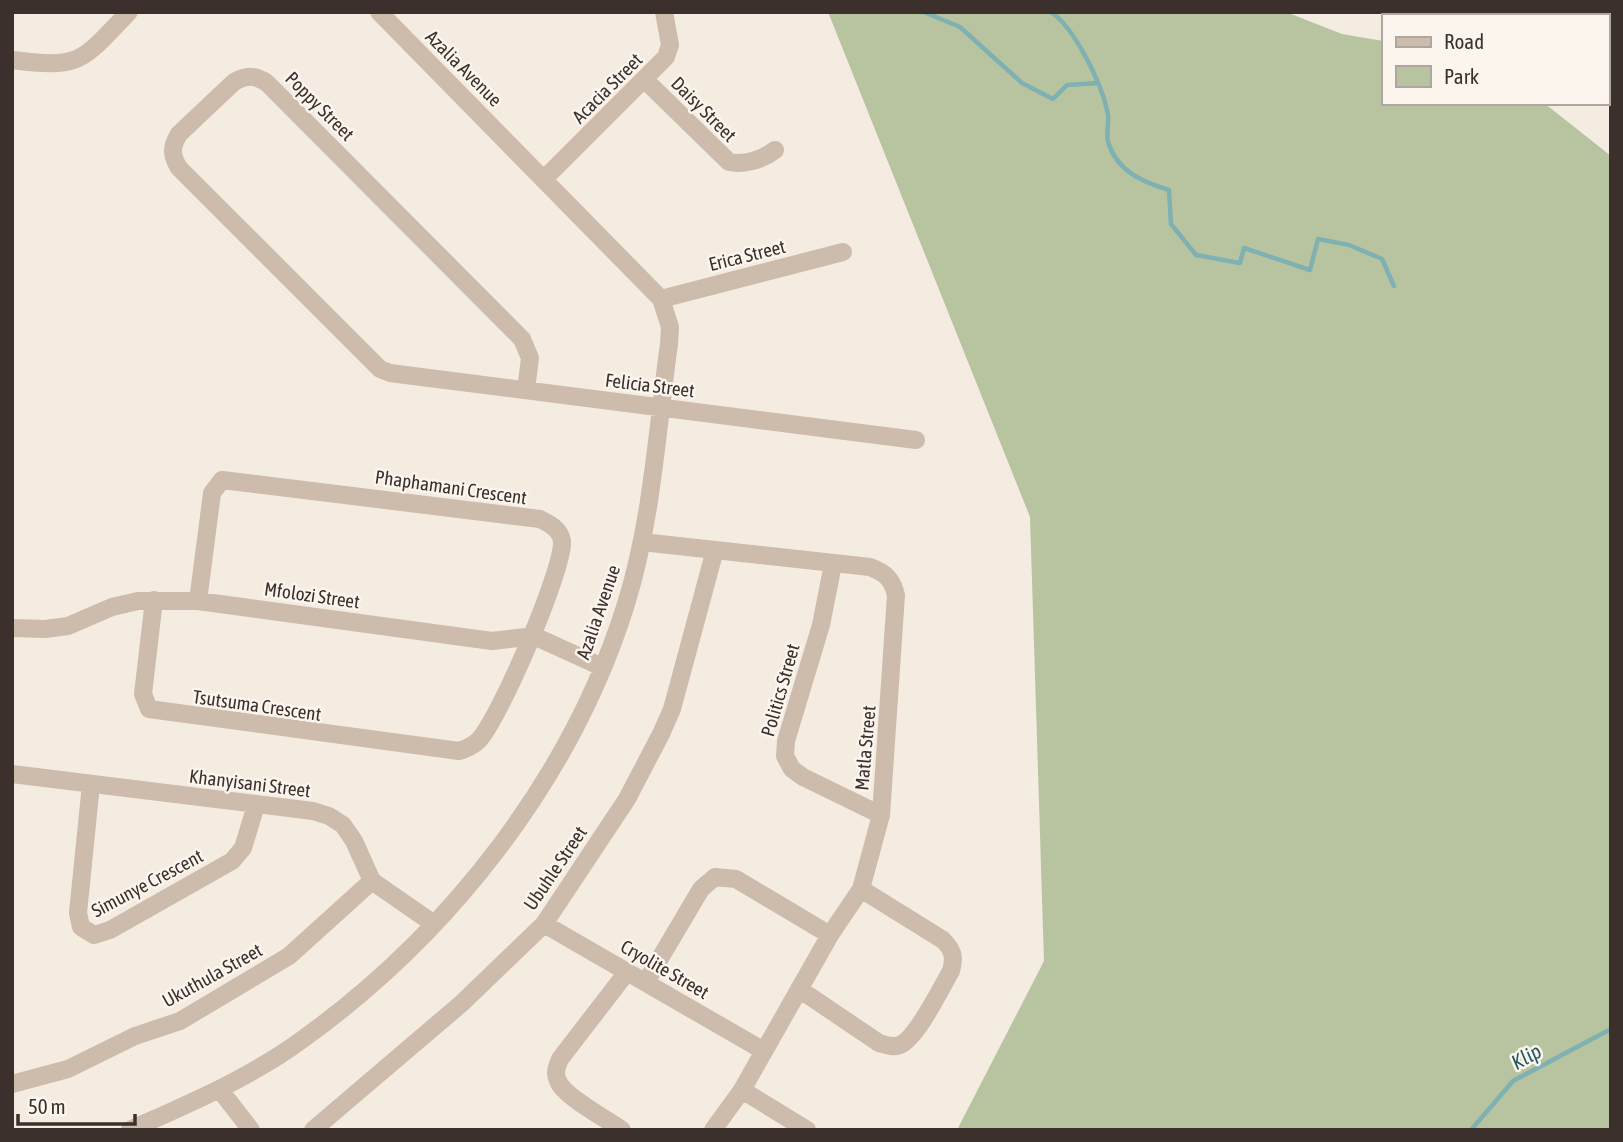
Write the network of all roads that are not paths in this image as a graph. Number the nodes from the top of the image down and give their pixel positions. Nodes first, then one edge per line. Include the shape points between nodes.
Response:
1 (130, 12) edge
2 (379, 12) edge
3 (664, 12) edge
4 (12, 60) edge
5 (646, 81) junction
6 (775, 150) dead end
7 (544, 179) junction
8 (843, 252) dead end
9 (662, 299) junction
10 (380, 369) joint
11 (526, 390) junction
12 (660, 407) junction
13 (916, 440) dead end
14 (642, 542) junction
15 (715, 550) junction
16 (833, 564) junction
17 (154, 600) junction
18 (198, 601) junction
19 (12, 628) edge
20 (534, 636) junction
21 (602, 667) junction
22 (470, 748) joint
23 (12, 774) edge
24 (90, 784) junction
25 (256, 805) junction
26 (881, 815) junction
27 (372, 881) junction
28 (861, 889) junction
29 (434, 924) junction
30 (544, 924) junction
31 (830, 935) junction
32 (627, 972) junction
33 (646, 982) junction
34 (799, 989) junction
35 (764, 1051) junction
36 (12, 1084) edge
37 (220, 1090) junction
38 (742, 1090) junction
39 (130, 1130) edge
40 (251, 1130) edge
41 (313, 1130) edge
42 (622, 1130) edge
43 (713, 1130) edge
44 (807, 1130) edge

1 - 4 street via 75,61
2 - 7 street, Azalia Avenue
3 - 5 street, Acacia Street via 670,45
5 - 6 street, Daisy Street via 729,162 752,161
5 - 7 street, Acacia Street
7 - 9 street, Azalia Avenue
8 - 9 street, Erica Street
9 - 12 street, Azalia Avenue via 670,327
10 - 11 street, Felicia Street
10 - 11 street, Poppy Street via 173,157 179,134 245,76 267,83 522,339 530,358
11 - 12 street, Felicia Street
12 - 13 street, Felicia Street
12 - 14 street, Azalia Avenue
14 - 15 street, Matla Street
14 - 21 street, Azalia Avenue via 626,606
15 - 16 street, Matla Street
15 - 30 street, Ubuhle Street via 672,709 661,734 627,799
16 - 26 street, Matla Street via 884,573 893,582 896,595
16 - 26 street, Politics Street via 821,625 790,720 785,756 803,777
17 - 18 street, Mfolozi Street
17 - 19 street, Mfolozi Street via 112,607 68,626
17 - 22 street, Tsutsuma Crescent via 143,694 149,709 443,751
18 - 20 street, Mfolozi Street via 492,640
18 - 20 street, Phaphamani Crescent via 212,493 215,485 231,479 540,519 554,526 562,538 561,553
20 - 21 street, Mfolozi Street
20 - 22 street, Phaphamani Crescent via 480,739
21 - 29 street, Azalia Avenue via 564,749 504,841
23 - 24 street, Khanyisani Street
24 - 25 street, Khanyisani Street
24 - 25 street, Simunye Crescent via 78,913 81,927 94,935 232,861 243,849
25 - 27 street, Khanyisani Street via 313,811 343,825
26 - 28 street, Matla Street
27 - 29 street
27 - 36 street, Ukuthula Street via 289,956 180,1021 135,1036 68,1069
28 - 31 street, Matla Street
28 - 34 street via 951,948 951,971 912,1035 891,1047 879,1043
29 - 37 street, Azalia Avenue via 368,987 302,1040
30 - 32 street, Cryolite Street
30 - 41 street, Ubuhle Street via 462,1003
31 - 33 street via 736,879 715,877 701,889
31 - 34 street, Matla Street
32 - 33 street, Cryolite Street
32 - 42 street via 556,1070 565,1090
33 - 35 street, Cryolite Street
34 - 35 street, Matla Street
35 - 38 street, Matla Street
37 - 39 street, Azalia Avenue
37 - 40 street
38 - 43 street, Matla Street
38 - 44 street

